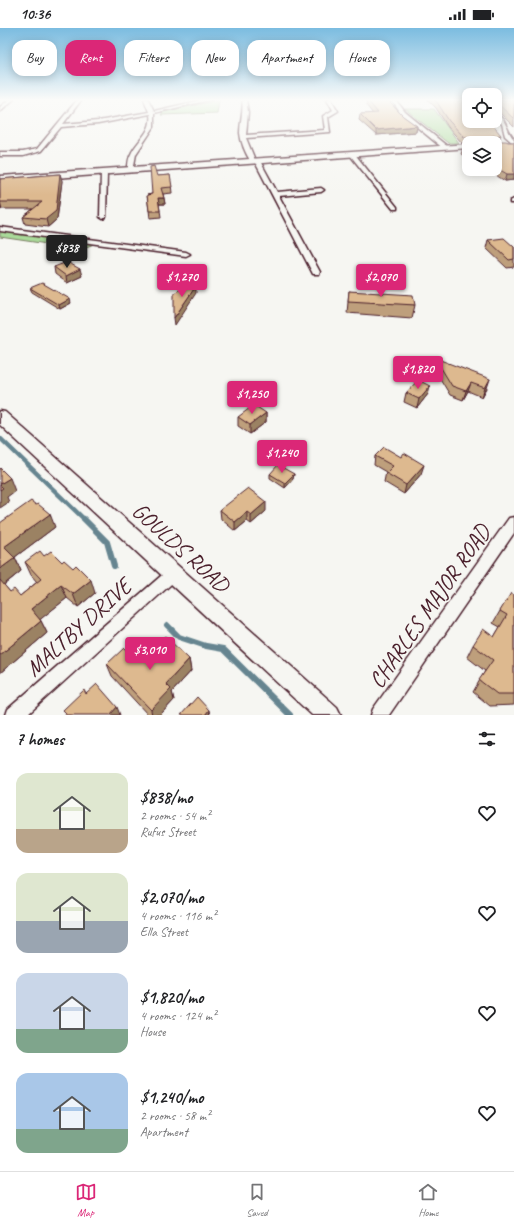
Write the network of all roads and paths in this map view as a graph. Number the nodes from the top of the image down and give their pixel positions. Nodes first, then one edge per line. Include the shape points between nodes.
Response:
1 (55, 131) edge
2 (149, 131) edge
3 (244, 131) edge
4 (328, 131) edge
5 (425, 131) edge
6 (506, 131) edge
7 (244, 137) junction
8 (514, 142) edge
9 (502, 144) edge
10 (462, 147) edge
11 (446, 148) junction
12 (0, 154) edge
13 (352, 154) junction
14 (255, 161) junction
15 (131, 170) junction
16 (104, 172) junction
17 (0, 179) edge
18 (321, 190) dead end
19 (275, 194) junction
20 (395, 208) dead end
21 (103, 217) dead end
22 (0, 229) edge
23 (186, 254) dead end
24 (316, 272) dead end
25 (0, 416) edge
26 (514, 522) edge
27 (174, 573) junction
28 (14, 715) edge
29 (329, 715) edge
30 (379, 715) edge

1 - 12 street via 39,150 23,154
2 - 15 street via 134,151 130,163
3 - 7 street
4 - 7 street
5 - 11 street
6 - 8 street
7 - 14 street via 244,142
8 - 9 street
10 - 11 street
11 - 13 street
13 - 14 street
13 - 20 street
14 - 15 street
14 - 19 street
15 - 16 street
16 - 17 street
16 - 21 street
18 - 19 street
19 - 24 street
22 - 23 street
25 - 27 street, GOULDS ROAD
26 - 30 street, CHARLES MAJOR ROAD
27 - 28 street, MALTBY DRIVE
27 - 29 street, GOULDS ROAD

